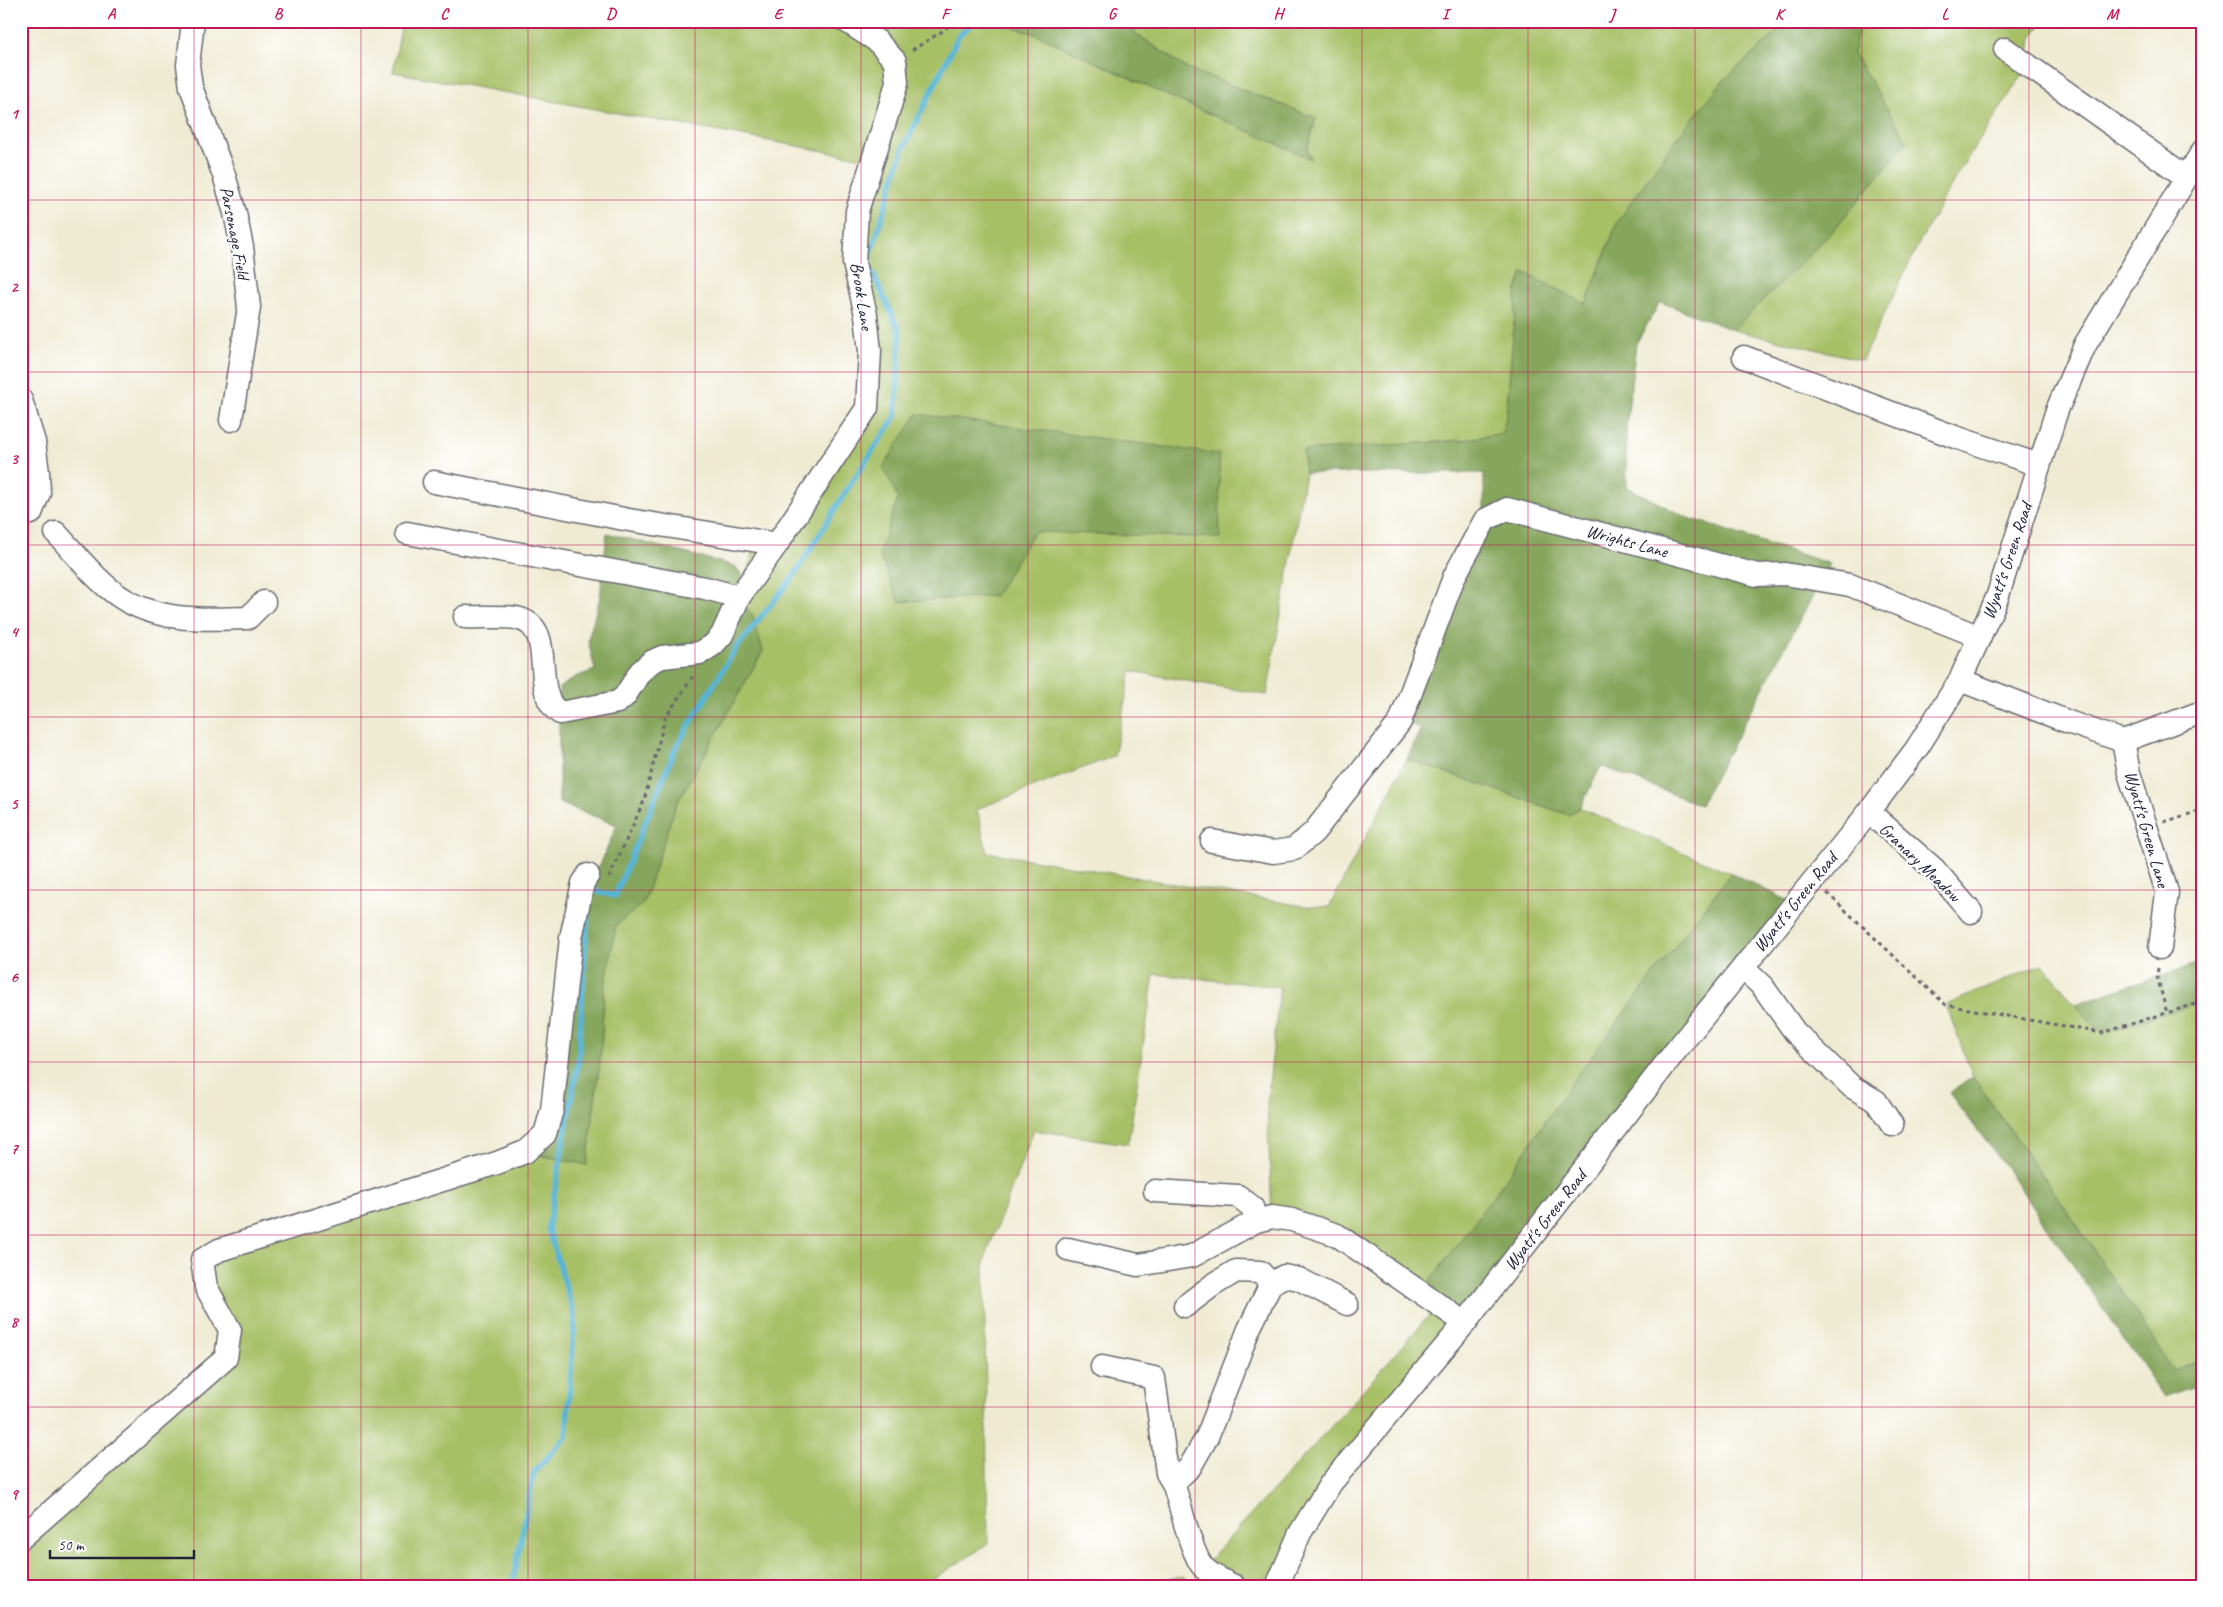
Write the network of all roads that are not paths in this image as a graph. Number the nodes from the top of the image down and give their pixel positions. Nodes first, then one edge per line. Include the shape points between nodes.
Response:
1 (193, 21) edge
2 (846, 21) edge
3 (2005, 49) dead end
4 (2202, 152) edge
5 (2186, 176) junction
6 (1744, 358) dead end
7 (21, 400) edge
8 (231, 420) dead end
9 (2039, 465) junction
10 (434, 482) dead end
11 (26, 514) edge
12 (56, 533) junction
13 (407, 533) dead end
14 (81, 538) dead end
15 (777, 544) junction
16 (738, 596) junction
17 (264, 602) dead end
18 (465, 617) dead end
19 (1980, 637) junction
20 (1960, 680) junction
21 (2202, 712) edge
22 (2123, 741) junction
23 (1869, 812) junction
24 (1212, 841) dead end
25 (588, 875) road end
26 (1971, 912) dead end
27 (2160, 948) road end
28 (1743, 968) junction
29 (1892, 1125) dead end
30 (1155, 1191) dead end
31 (1256, 1221) junction
32 (1068, 1249) dead end
33 (1271, 1284) junction
34 (1347, 1304) dead end
35 (1185, 1306) dead end
36 (1465, 1323) junction
37 (1102, 1367) dead end
38 (1173, 1483) junction
39 (21, 1538) edge
40 (1234, 1586) edge
41 (1277, 1586) edge

1 - 8 street, Parsonage Field via 188,66 191,87 235,213 249,307
2 - 15 street, Brook Lane via 877,41 895,60 897,83 857,211 854,263 866,315 870,351 867,408
3 - 5 street
4 - 5 street, Wyatt's Green Road
5 - 9 street, Wyatt's Green Road via 2084,345
6 - 9 street
7 - 11 street via 34,442 39,493
9 - 19 street, Wyatt's Green Road via 1997,598
10 - 15 street via 629,520
11 - 12 street
12 - 14 street
12 - 17 street via 112,592 140,608 167,617 248,618
13 - 16 street
15 - 16 street, Brook Lane
16 - 18 street, Brook Lane via 722,634 713,645 700,653 662,657 651,662 618,702 560,713 552,708 547,698 540,639 533,627 520,619
19 - 20 street, Wyatt's Green Road
19 - 24 street, Wrights Lane via 1850,585 1785,574 1757,575 1507,510 1484,520 1454,577 1400,722 1314,832 1294,849 1273,852
20 - 22 street
20 - 23 street, Wyatt's Green Road via 1917,748
21 - 22 street
22 - 27 street, Wyatt's Green Lane via 2129,773 2167,892
23 - 26 street, Granary Meadow via 1934,870
23 - 28 street, Wyatt's Green Road
25 - 39 street via 582,883 571,938 552,1110 545,1134 525,1152 498,1163 219,1250 202,1260 206,1288 230,1330 226,1358
28 - 29 street via 1763,987 1795,1032 1852,1087 1876,1101
28 - 36 street, Wyatt's Green Road
30 - 31 street via 1238,1196 1252,1207
31 - 32 street via 1192,1256 1138,1265
31 - 36 street via 1272,1217 1292,1220 1337,1235
33 - 34 street via 1284,1276
33 - 35 street via 1260,1272 1236,1271
33 - 38 street via 1249,1329 1207,1437 1190,1467
36 - 41 street, Wyatt's Green Road via 1331,1483 1300,1533
37 - 38 street via 1154,1378 1167,1473
38 - 40 street via 1203,1567

